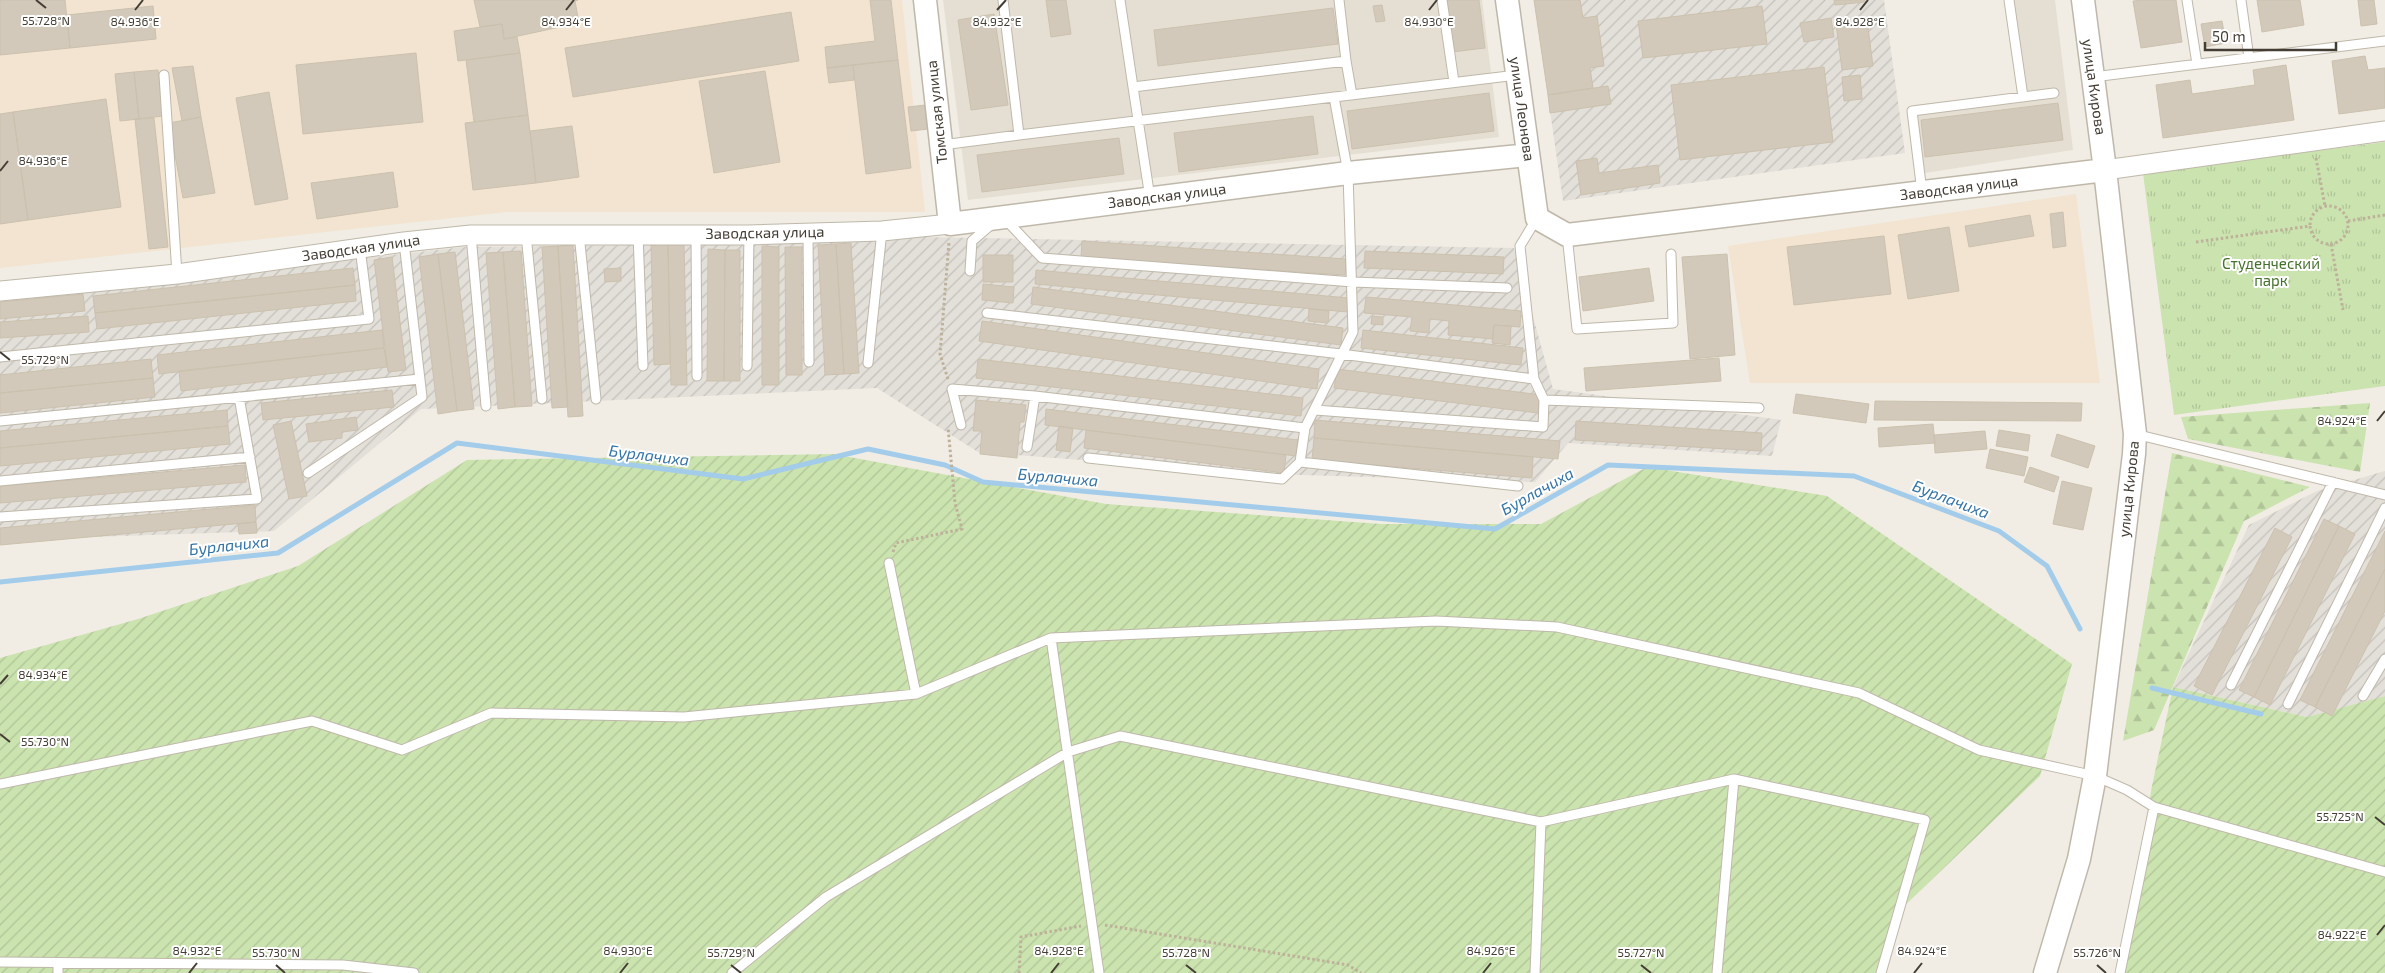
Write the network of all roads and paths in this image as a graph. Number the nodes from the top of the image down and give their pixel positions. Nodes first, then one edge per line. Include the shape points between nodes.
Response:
1 (925, 0) edge
2 (1003, 0) edge
3 (1120, 0) edge
4 (1339, 0) edge
5 (1442, 0) edge
6 (1507, 0) edge
7 (2009, 0) edge
8 (2083, 0) edge
9 (2187, 0) edge
10 (2241, 0) edge
11 (2385, 41) edge
12 (2249, 58) junction
13 (1346, 61) junction
14 (2197, 64) junction
15 (1517, 74) junction
16 (164, 75) dead end
17 (2093, 77) junction
18 (1454, 82) junction
19 (1133, 87) junction
20 (2054, 93) dead end
21 (1352, 95) junction
22 (1334, 97) junction
23 (2023, 97) junction
24 (1138, 121) junction
25 (2385, 131) edge
26 (1019, 135) junction
27 (2313, 141) junction
28 (941, 146) junction
29 (1528, 155) junction
30 (2106, 170) junction
31 (1348, 173) junction
32 (1922, 192) junction
33 (1150, 198) junction
34 (2325, 206) junction
35 (2385, 215) edge
36 (1002, 216) junction
37 (1536, 218) junction
38 (2348, 221) junction
39 (950, 224) junction
40 (2310, 226) junction
41 (882, 230) junction
42 (808, 233) junction
43 (526, 234) junction
44 (579, 234) junction
45 (638, 234) junction
46 (696, 234) junction
47 (471, 235) junction
48 (749, 235) junction
49 (1567, 235) junction
50 (404, 242) junction
51 (2196, 242) dead end
52 (2331, 244) junction
53 (360, 248) junction
54 (1671, 254) dead end
55 (970, 271) dead end
56 (177, 274) junction
57 (1353, 282) junction
58 (1507, 288) dead end
59 (0, 291) edge
60 (2343, 310) dead end
61 (987, 313) dead end
62 (1341, 354) junction
63 (0, 358) edge
64 (809, 362) dead end
65 (868, 363) dead end
66 (643, 366) dead end
67 (747, 366) dead end
68 (697, 376) dead end
69 (1534, 379) junction
70 (420, 380) junction
71 (952, 389) junction
72 (1035, 396) junction
73 (239, 397) junction
74 (542, 399) dead end
75 (596, 399) dead end
76 (1544, 400) junction
77 (486, 406) dead end
78 (1759, 408) dead end
79 (1316, 410) junction
80 (0, 421) edge
81 (961, 425) dead end
82 (947, 428) dead end
83 (1305, 428) junction
84 (2135, 434) junction
85 (1027, 447) dead end
86 (250, 457) junction
87 (1088, 458) dead end
88 (1300, 462) junction
89 (308, 472) dead end
90 (0, 481) edge
91 (2333, 482) junction
92 (1518, 486) dead end
93 (2385, 495) edge
94 (2385, 508) edge
95 (0, 517) edge
96 (889, 562) joint
97 (1051, 638) junction
98 (2385, 659) edge
99 (2231, 685) dead end
100 (916, 694) junction
101 (2363, 696) dead end
102 (2288, 704) dead end
103 (1068, 752) junction
104 (2095, 776) junction
105 (1734, 779) junction
106 (0, 784) edge
107 (2154, 807) junction
108 (1541, 822) junction
109 (2385, 872) edge
110 (1094, 923) junction
111 (0, 962) edge
112 (58, 963) junction
113 (343, 969) edge
114 (58, 973) edge
115 (414, 973) edge
116 (732, 973) edge
117 (1019, 973) edge
118 (1099, 973) edge
119 (1361, 973) edge
120 (1535, 973) edge
121 (1717, 973) edge
122 (1881, 973) edge
123 (2045, 973) edge
124 (2120, 973) edge

1 - 28 street, Томская улица
2 - 26 lane
3 - 19 lane
4 - 13 lane
5 - 18 lane
6 - 15 street, улица Леонова
7 - 23 lane
8 - 17 street, улица Кирова
9 - 14 lane
10 - 12 lane
11 - 12 lane
12 - 14 lane
13 - 19 lane
13 - 21 lane
14 - 17 lane
15 - 18 lane
15 - 29 street, улица Леонова
16 - 56 lane
17 - 30 street, улица Кирова
18 - 21 lane
19 - 24 lane
20 - 23 lane
21 - 22 lane
22 - 24 lane
22 - 31 lane
23 - 32 lane via 1912,111
24 - 26 lane
24 - 33 lane
25 - 27 street, Заводская улица
26 - 28 lane
27 - 30 street, Заводская улица
27 - 34 path
28 - 39 street, Томская улица
29 - 31 street, Заводская улица
29 - 37 street, улица Леонова
30 - 32 street, Заводская улица
30 - 84 street, улица Кирова
31 - 33 street, Заводская улица
31 - 57 lane
32 - 49 street, Заводская улица
33 - 36 street, Заводская улица
34 - 38 path via 2342,210
34 - 40 path via 2313,214
35 - 38 path
36 - 39 street, Заводская улица
36 - 55 lane via 972,241
36 - 57 lane via 1042,258
37 - 49 street
37 - 69 lane via 1520,246
38 - 52 path via 2348,230 2342,239
39 - 41 street, Заводская улица
39 - 71 path via 940,354
40 - 51 path
40 - 52 path via 2313,235 2321,242
41 - 42 street, Заводская улица
41 - 65 lane
42 - 48 street, Заводская улица
42 - 64 lane
43 - 44 street, Заводская улица
43 - 47 street, Заводская улица
43 - 74 lane
44 - 45 street, Заводская улица
44 - 75 lane
45 - 46 street, Заводская улица
45 - 66 lane
46 - 48 street, Заводская улица
46 - 68 lane
47 - 50 street, Заводская улица
47 - 77 lane
48 - 67 lane
49 - 54 lane via 1577,329 1673,323
50 - 53 street, Заводская улица
50 - 70 lane
52 - 60 path
53 - 56 street, Заводская улица
53 - 63 lane via 369,319
56 - 59 street, Заводская улица
57 - 58 lane
57 - 62 lane via 1353,332
61 - 62 lane
62 - 69 lane
62 - 79 lane
69 - 76 lane
70 - 73 lane
70 - 89 lane via 422,397
71 - 72 lane
71 - 81 lane
72 - 83 lane
72 - 85 lane
73 - 80 lane
73 - 86 lane
76 - 78 lane
76 - 79 lane via 1543,427
79 - 83 lane
82 - 96 path via 955,503 962,529 896,543
83 - 88 lane
84 - 91 lane
84 - 104 street, улица Кирова
86 - 90 lane
86 - 95 lane via 257,499
87 - 88 lane via 1282,479
88 - 92 lane
91 - 93 lane
91 - 99 lane
94 - 102 lane
96 - 100 lane
97 - 100 lane
97 - 103 lane
97 - 104 lane via 1436,622 1557,627 1859,693 1979,750
98 - 101 lane
100 - 106 lane via 684,717 491,713 402,750 312,721
103 - 108 lane via 1120,736
103 - 110 lane
103 - 116 lane via 826,897
104 - 107 lane
104 - 123 street, улица Кирова via 2079,859
105 - 108 lane
105 - 121 lane
105 - 122 lane via 1926,820
107 - 109 lane
107 - 124 lane
108 - 120 lane
110 - 117 path via 1021,937
110 - 118 lane
110 - 119 path via 1348,965
111 - 112 lane
112 - 113 lane
112 - 114 lane
113 - 115 lane

